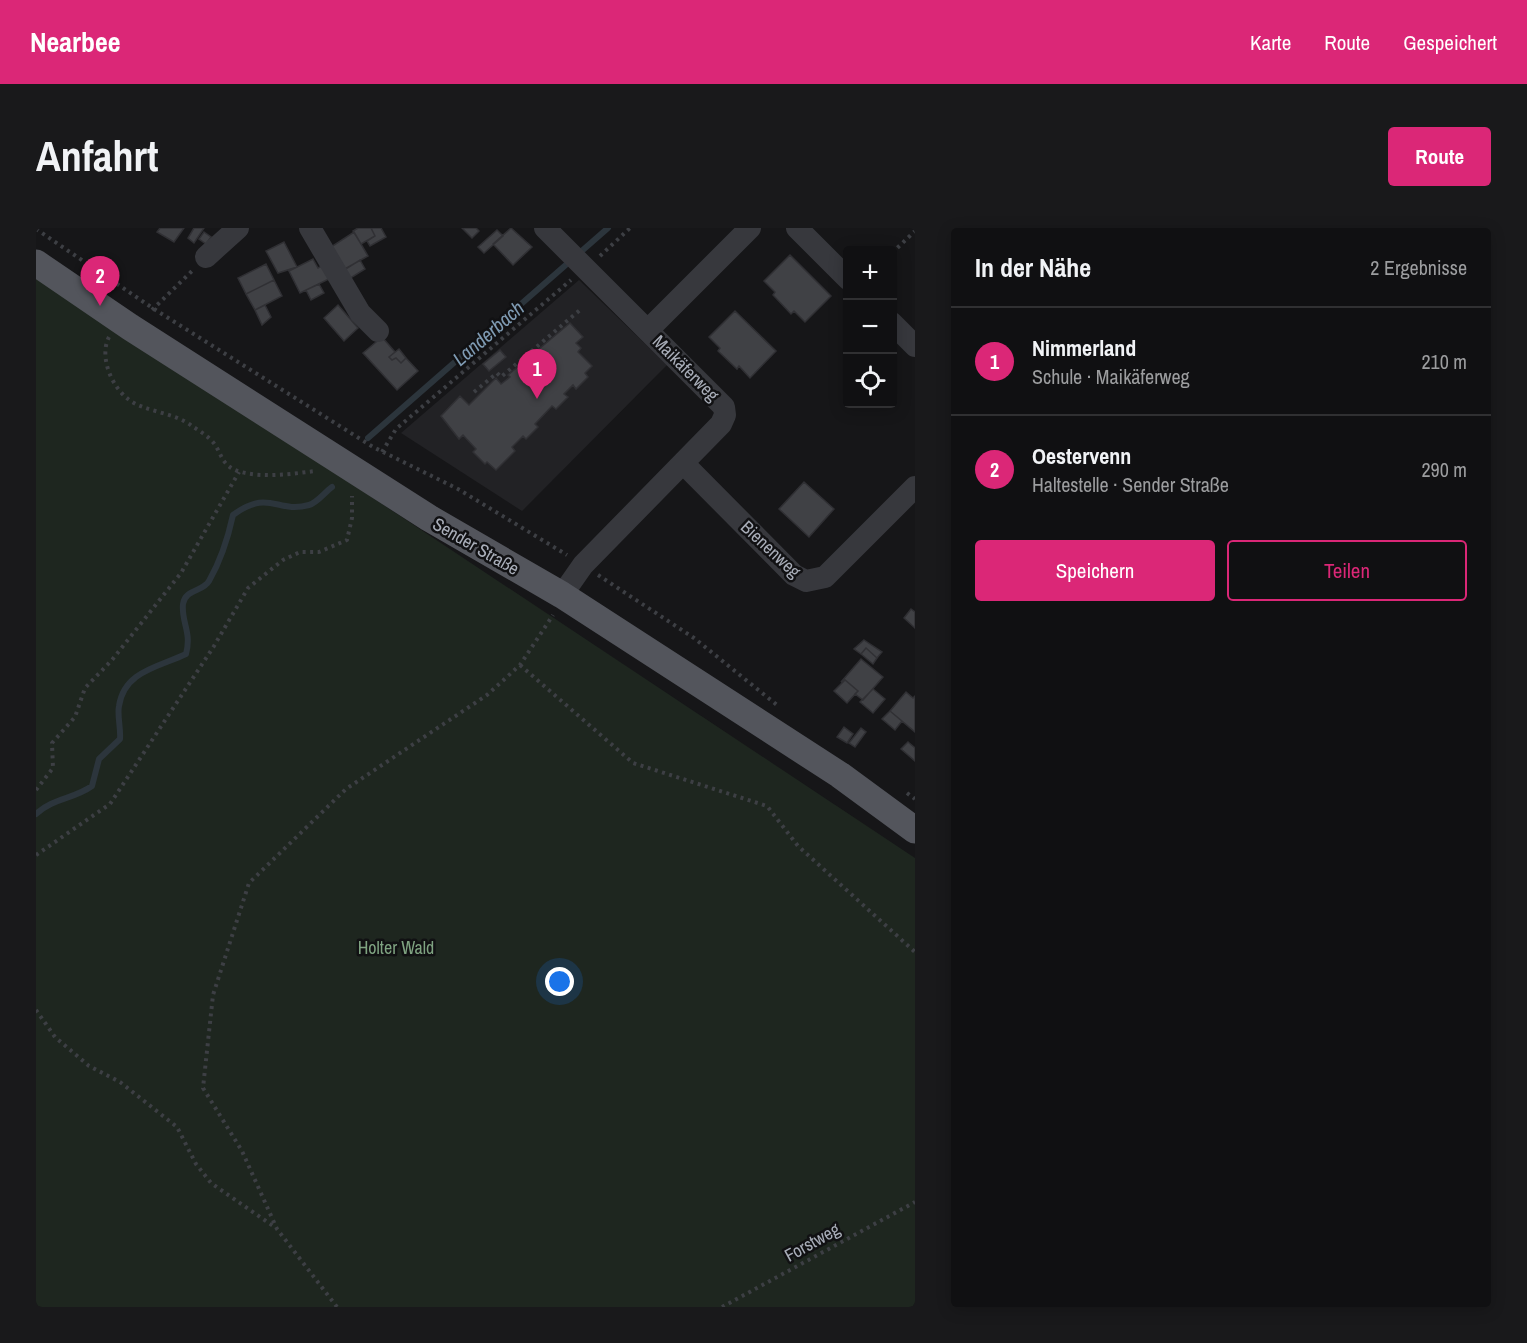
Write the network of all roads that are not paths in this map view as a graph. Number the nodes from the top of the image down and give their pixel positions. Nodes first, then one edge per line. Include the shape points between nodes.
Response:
1 (238, 228) edge
2 (310, 228) edge
3 (545, 228) edge
4 (750, 228) edge
5 (796, 228) edge
6 (206, 257) dead end
7 (36, 263) edge
8 (843, 274) edge
9 (897, 329) edge
10 (648, 330) junction
11 (378, 331) dead end
12 (915, 346) edge
13 (684, 464) junction
14 (915, 487) edge
15 (562, 595) junction
16 (915, 830) edge

1 - 6 street
2 - 11 street via 360,313
3 - 10 street, Maikäferweg
4 - 10 street
5 - 8 street
7 - 15 main road, Sender Straße via 326,465
9 - 12 street
10 - 13 street, Maikäferweg via 724,407 721,424
13 - 14 street, Bienenweg via 794,575 806,581 825,577
13 - 15 street, Maikäferweg via 583,565
15 - 16 main road, Sender Straße via 840,775

